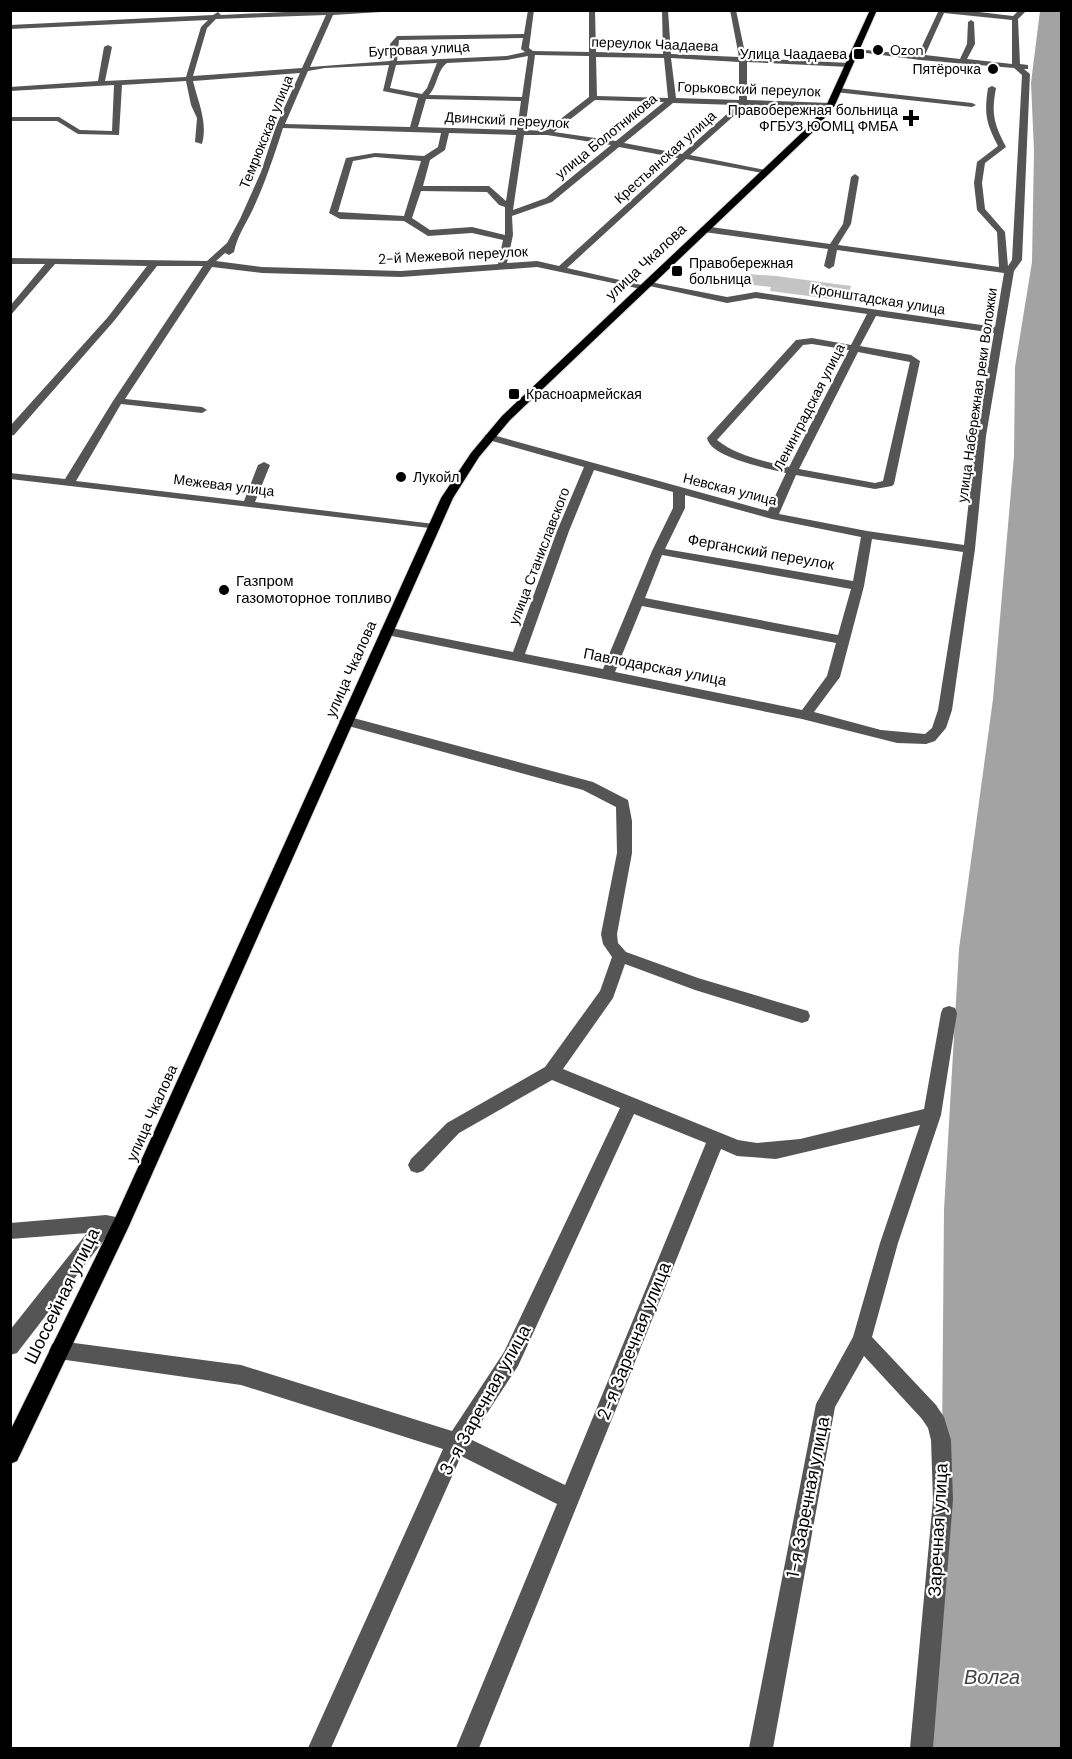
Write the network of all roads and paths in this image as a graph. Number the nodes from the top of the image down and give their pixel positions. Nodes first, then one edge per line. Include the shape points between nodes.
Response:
1 (148, 10) edge
2 (221, 10) edge
3 (410, 10) edge
4 (531, 10) edge
5 (592, 10) edge
6 (665, 10) edge
7 (734, 10) edge
8 (874, 10) edge
9 (1024, 10) edge
10 (941, 11) edge
11 (989, 12) edge
12 (330, 13) edge
13 (1015, 18) junction
14 (144, 20) junction
15 (212, 20) junction
16 (971, 22) dead end
17 (10, 27) edge
18 (10, 32) edge
19 (526, 36) junction
20 (108, 47) dead end
21 (855, 51) junction
22 (532, 53) junction
23 (591, 54) junction
24 (667, 56) junction
25 (920, 58) junction
26 (743, 59) junction
27 (445, 62) junction
28 (963, 62) junction
29 (393, 64) junction
30 (849, 65) junction
31 (1016, 66) junction
32 (1030, 68) dead end
33 (306, 70) junction
34 (189, 78) junction
35 (118, 82) junction
36 (101, 83) junction
37 (10, 88) edge
38 (992, 88) dead end
39 (838, 90) junction
40 (424, 96) junction
41 (593, 98) junction
42 (525, 99) junction
43 (672, 100) junction
44 (743, 103) junction
45 (831, 105) junction
46 (972, 105) dead end
47 (10, 119) edge
48 (280, 126) junction
49 (413, 130) junction
50 (446, 130) junction
51 (520, 132) junction
52 (547, 133) junction
53 (199, 142) dead end
54 (617, 144) junction
55 (685, 157) junction
56 (426, 159) junction
57 (765, 172) junction
58 (855, 177) dead end
59 (418, 188) junction
60 (509, 210) junction
61 (406, 219) junction
62 (704, 230) junction
63 (508, 238) junction
64 (232, 243) junction
65 (833, 246) junction
66 (504, 255) junction
67 (10, 261) edge
68 (52, 262) junction
69 (155, 262) junction
70 (227, 264) junction
71 (537, 264) junction
72 (209, 265) junction
73 (502, 266) junction
74 (829, 266) dead end
75 (562, 268) junction
76 (1007, 270) junction
77 (646, 285) junction
78 (873, 312) junction
79 (10, 313) edge
80 (999, 331) junction
81 (855, 348) junction
82 (118, 402) junction
83 (202, 410) dead end
84 (10, 433) edge
85 (489, 437) junction
86 (264, 465) dead end
87 (590, 466) junction
88 (792, 471) junction
89 (10, 476) edge
90 (69, 482) junction
91 (679, 492) junction
92 (249, 503) junction
93 (772, 516) junction
94 (434, 527) junction
95 (867, 535) junction
96 (969, 549) junction
97 (658, 551) junction
98 (858, 586) junction
99 (638, 601) junction
100 (386, 631) junction
101 (843, 640) junction
102 (517, 657) junction
103 (607, 675) junction
104 (806, 714) junction
105 (346, 721) junction
106 (916, 740) joint
107 (620, 956) junction
108 (949, 1013) dead end
109 (802, 1016) dead end
110 (551, 1072) junction
111 (630, 1104) junction
112 (932, 1115) junction
113 (716, 1139) junction
114 (417, 1165) dead end
115 (114, 1222) junction
116 (10, 1231) edge
117 (862, 1340) junction
118 (10, 1346) edge
119 (59, 1351) junction
120 (456, 1443) junction
121 (10, 1454) edge
122 (570, 1499) junction
123 (318, 1749) edge
124 (468, 1749) edge
125 (761, 1749) edge
126 (922, 1749) edge

1 - 14 street
2 - 15 street
3 - 12 street
4 - 19 street
5 - 23 street
6 - 24 street, улица Болотникова
7 - 26 street
8 - 21 main road, улица Чкалова
9 - 13 street
10 - 11 street
10 - 25 street
11 - 13 street
12 - 15 street
12 - 33 street, Темрюкская улица
13 - 31 street, улица Набережная реки Воложки
14 - 15 street
14 - 17 street via 62,21
15 - 18 street
15 - 34 street via 204,27
16 - 28 street via 971,44
19 - 22 street via 525,49
19 - 29 street via 399,38 394,44
20 - 36 street
21 - 25 street
21 - 30 main road, улица Чкалова
22 - 23 street, переулок Чаадаева
22 - 27 street, Бугровая улица
22 - 42 street
23 - 24 street, переулок Чаадаева
23 - 41 street
24 - 26 street, переулок Чаадаева
24 - 43 street, улица Болотникова
25 - 28 street
26 - 30 street, переулок Чаадаева
26 - 44 street
27 - 29 street, Бугровая улица
27 - 40 street via 438,66
28 - 31 street
29 - 33 street, Бугровая улица
29 - 40 street via 386,89
30 - 39 main road, улица Чкалова
31 - 32 street
31 - 76 street, улица Набережная реки Воложки via 1026,74 1017,260
33 - 34 street, Бугровая улица
33 - 48 street, Темрюкская улица
34 - 35 street
34 - 53 street via 201,118
35 - 36 street
35 - 47 street via 115,134 78,132 59,119
36 - 37 street
38 - 76 street via 990,123 1002,147 981,162 978,183 981,210 1001,232
39 - 45 main road, улица Чкалова
39 - 46 street
40 - 42 street
40 - 49 street
41 - 43 street, Горьковский переулок
41 - 52 street
42 - 51 street
43 - 44 street, Горьковский переулок
43 - 54 street, улица Болотникова
44 - 45 street, Горьковский переулок
44 - 55 street, Крестьянская улица
45 - 57 main road, улица Чкалова
48 - 49 street, Двинский переулок
48 - 64 street, Темрюкская улица via 265,172
49 - 50 street, Двинский переулок
50 - 51 street, Двинский переулок
50 - 56 street via 442,148
51 - 52 street, Двинский переулок
51 - 60 street
52 - 54 street, Двинский переулок
54 - 55 street, Двинский переулок
54 - 60 street, улица Болотникова via 549,200
55 - 57 street, Двинский переулок
55 - 75 street, Крестьянская улица
56 - 59 street
56 - 61 street via 366,155 352,158 333,211
57 - 62 main road, улица Чкалова
58 - 65 street via 847,224
59 - 60 street via 489,189
59 - 61 street
60 - 63 street
61 - 63 street via 428,233 472,230
62 - 65 street
62 - 77 main road, улица Чкалова
63 - 66 street
64 - 70 street, Темрюкская улица
64 - 72 street
65 - 74 street
65 - 76 street
66 - 71 street
66 - 73 street
67 - 68 street, 2-й Межевой переулок
68 - 69 street, 2-й Межевой переулок
68 - 79 street
69 - 72 street, 2-й Межевой переулок
69 - 84 street via 111,319
70 - 72 street, 2-й Межевой переулок
70 - 73 street, 2-й Межевой переулок via 262,270 400,274
71 - 73 street, 2-й Межевой переулок
71 - 75 street, 2-й Межевой переулок
72 - 82 street
75 - 77 street, 2-й Межевой переулок
76 - 80 street, улица Набережная реки Воложки
77 - 78 street, Кронштадская улица via 727,300 756,295
77 - 85 main road, улица Чкалова
78 - 80 street, Кронштадская улица
78 - 81 street, Ленинградская улица
80 - 96 street, улица Набережная реки Воложки via 981,436
81 - 88 street, Ленинградская улица
81 - 88 street via 812,340 800,342 712,438 724,451
81 - 88 street via 915,361 890,482 880,486
82 - 83 street
82 - 90 street
85 - 87 street, Невская улица
85 - 94 main road, улица Чкалова via 458,480
86 - 92 street
87 - 91 street, Невская улица
87 - 102 street, улица Станиславского
88 - 93 street, Ленинградская улица
89 - 90 street, Межевая улица
90 - 92 street, Межевая улица
91 - 93 street, Невская улица
91 - 97 street via 679,508
92 - 94 street, Межевая улица
93 - 95 street, Невская улица
94 - 100 main road, улица Чкалова
95 - 96 street, Невская улица
95 - 98 street
96 - 106 street, улица Набережная реки Воложки via 945,710 938,732 931,738
97 - 98 street, Ферганский переулок
97 - 99 street
98 - 101 street
99 - 101 street
99 - 103 street
100 - 102 street, Павлодарская улица
100 - 105 main road, улица Чкалова
101 - 104 street via 832,677
102 - 103 street, Павлодарская улица
103 - 104 street, Павлодарская улица
104 - 106 street, Павлодарская улица
105 - 107 street via 588,786 623,804 626,851 609,939
105 - 115 main road, улица Чкалова
107 - 109 street via 695,984
107 - 110 street via 607,993
108 - 112 street, 1-я Заречная улица
110 - 111 street
110 - 114 street via 453,1128
111 - 113 street
111 - 120 street, 3-я Заречная улица via 511,1359
112 - 113 street via 776,1151 747,1149
112 - 117 street, 1-я Заречная улица via 889,1243
113 - 122 street, 2-я Заречная улица
115 - 116 street
115 - 118 street
115 - 119 main road, Шоссейная улица
117 - 125 street, 1-я Заречная улица via 826,1404
117 - 126 street, Заречная улица via 929,1412 941,1440 943,1500
119 - 120 street via 241,1375
119 - 121 main road, Шоссейная улица
120 - 122 street
120 - 123 street, 3-я Заречная улица
122 - 124 street, 2-я Заречная улица

